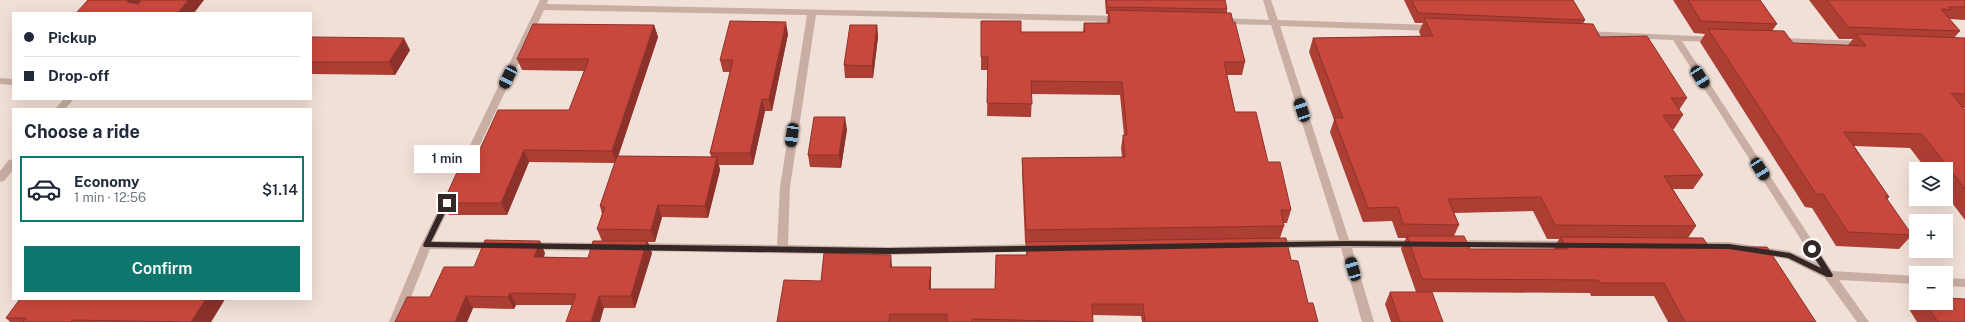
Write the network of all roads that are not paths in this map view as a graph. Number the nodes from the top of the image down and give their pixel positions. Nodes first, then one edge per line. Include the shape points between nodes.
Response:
1 (1266, 0) edge
2 (544, 3) edge
3 (812, 12) junction
4 (1130, 19) edge
5 (1209, 20) edge
6 (1273, 22) junction
7 (1446, 28) edge
8 (1572, 33) edge
9 (1674, 37) junction
10 (1722, 39) edge
11 (1769, 41) edge
12 (1871, 45) edge
13 (0, 81) edge
14 (12, 82) edge
15 (68, 100) edge
16 (61, 108) edge
17 (12, 164) edge
18 (0, 178) edge
19 (1345, 243) junction
20 (1266, 244) edge
21 (1424, 244) edge
22 (1439, 244) edge
23 (426, 245) junction
24 (1580, 245) edge
25 (506, 246) edge
26 (521, 246) edge
27 (1682, 246) edge
28 (1046, 248) edge
29 (782, 249) junction
30 (1829, 275) junction
31 (1909, 280) edge
32 (1953, 282) edge
33 (1965, 283) edge
34 (395, 322) edge
35 (1368, 322) edge
36 (1863, 322) edge

1 - 6 street
2 - 3 street
2 - 23 street
3 - 4 street
3 - 29 street via 785,187
5 - 6 street
6 - 7 street
6 - 19 street
8 - 9 street
9 - 10 street
9 - 30 street
11 - 12 street
13 - 14 street
15 - 16 street
17 - 18 street
19 - 20 street
19 - 21 street
19 - 35 street
22 - 24 street
23 - 25 street
23 - 34 street
26 - 29 street
27 - 30 street via 1729,246 1790,255
28 - 29 street via 888,251
30 - 31 street
30 - 36 street
32 - 33 street

